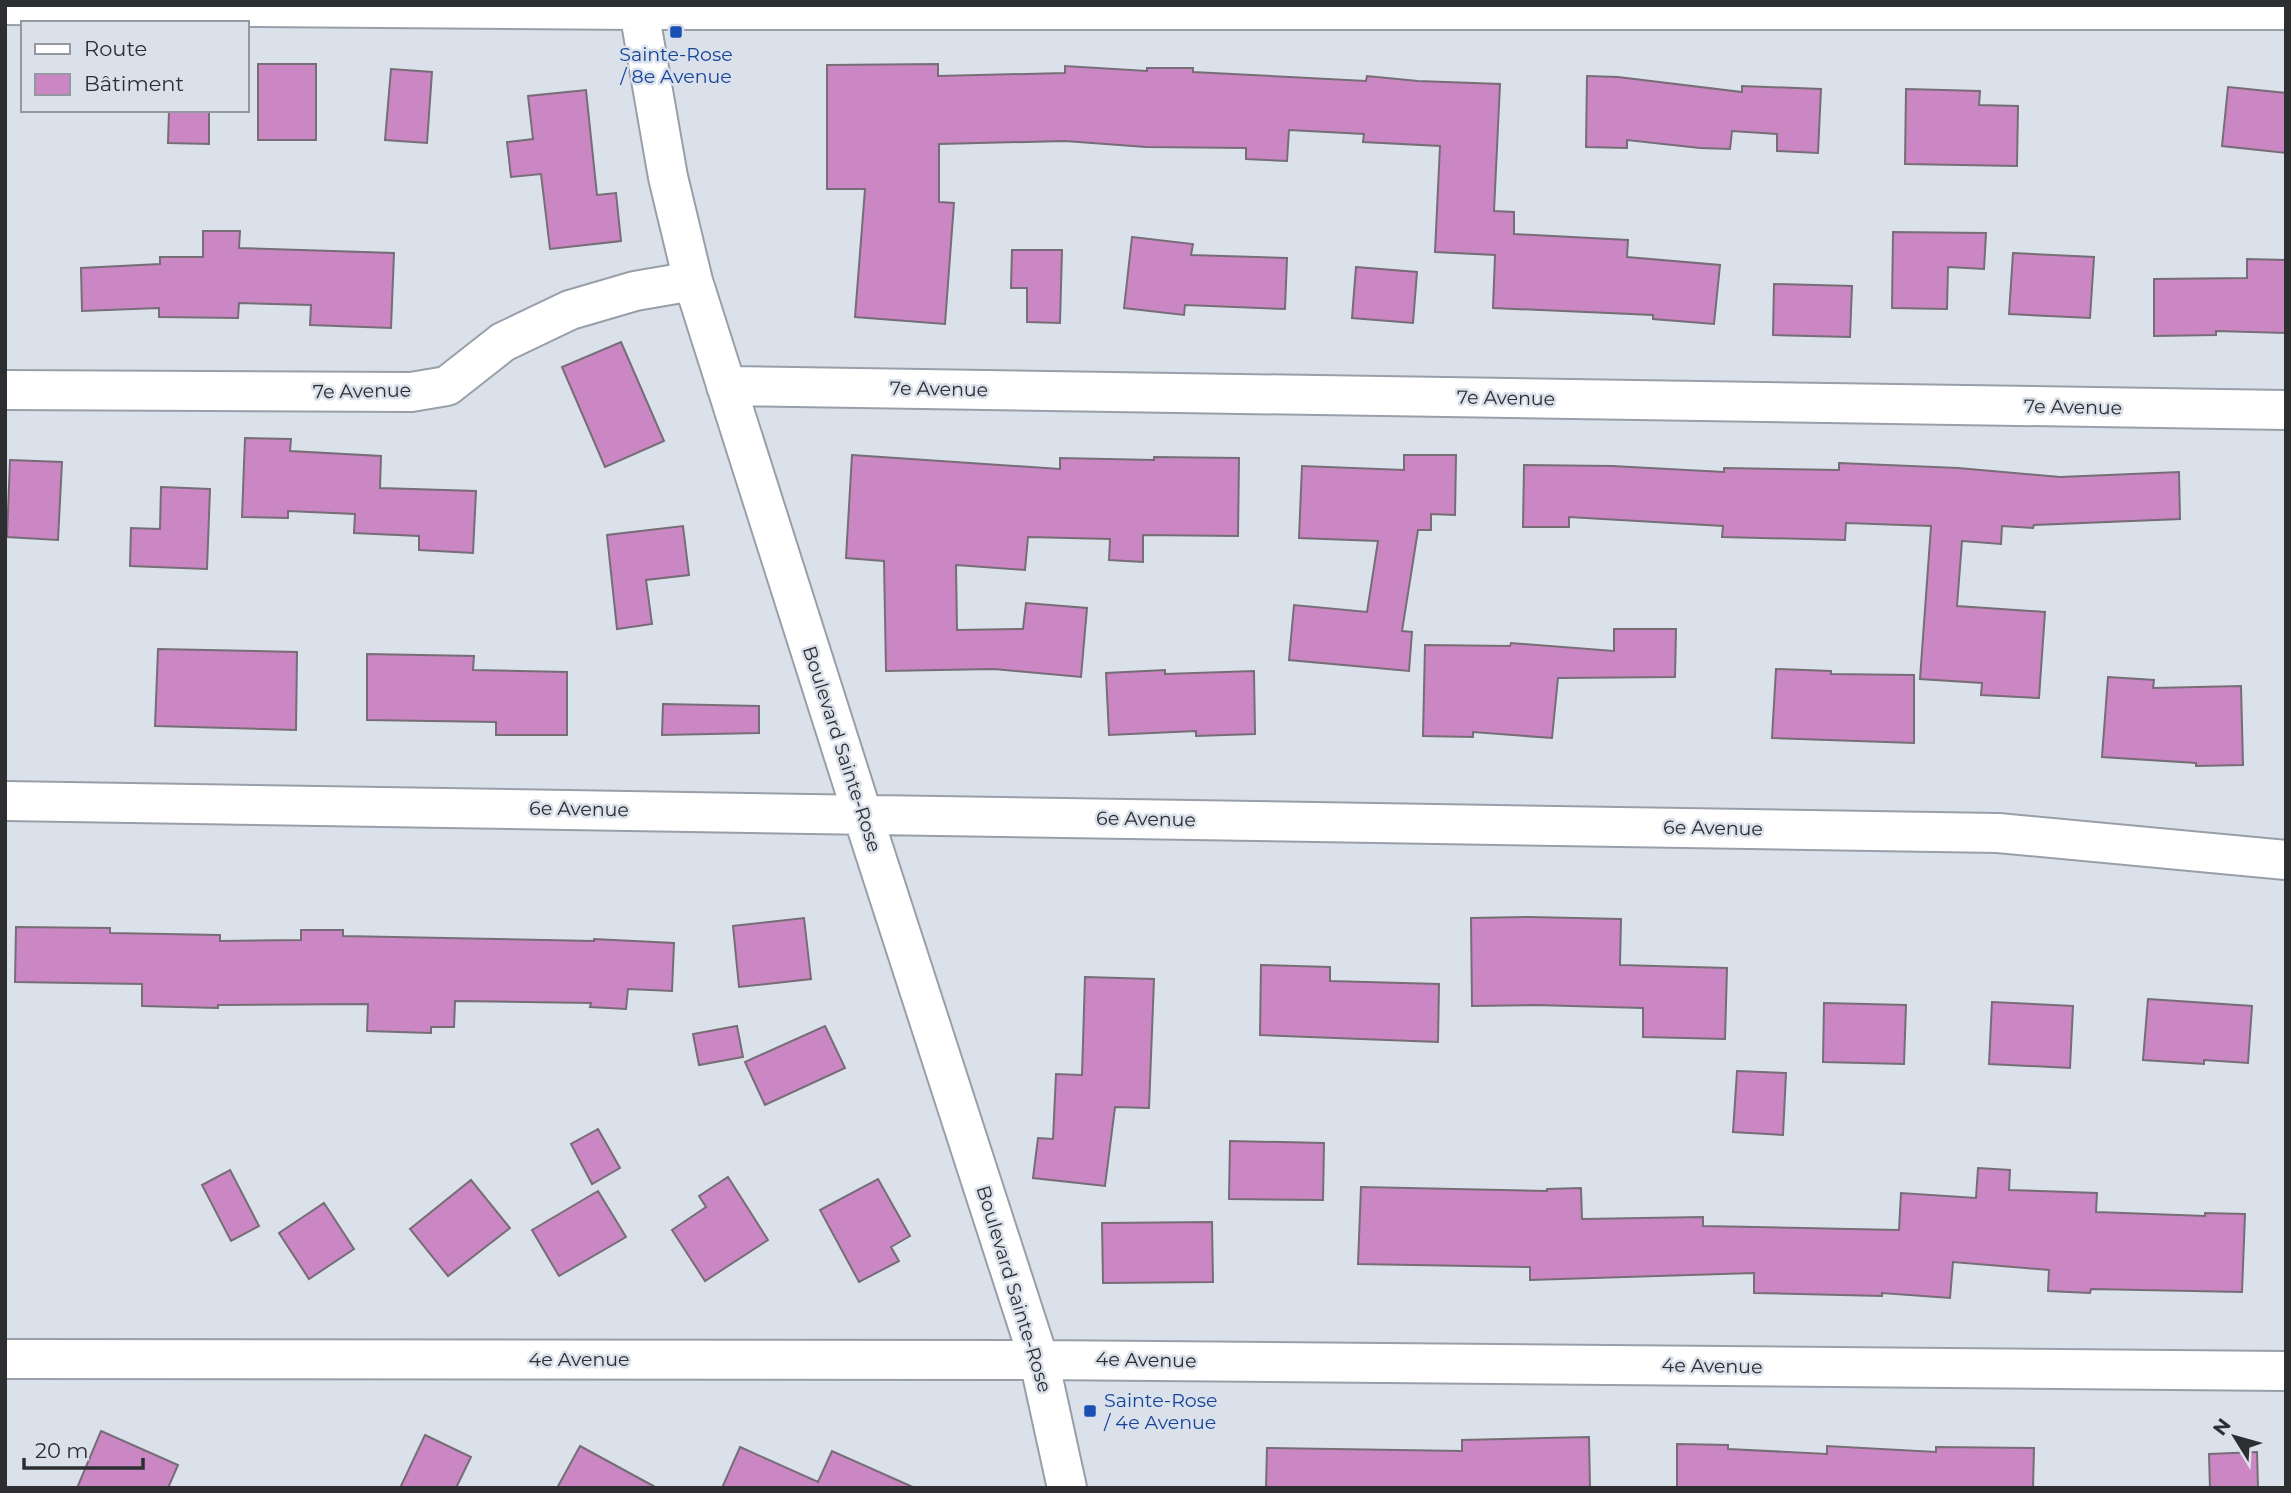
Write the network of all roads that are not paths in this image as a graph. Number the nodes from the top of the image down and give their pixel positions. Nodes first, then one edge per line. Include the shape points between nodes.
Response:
1 (5, 5) edge
2 (638, 8) edge
3 (2286, 10) edge
4 (693, 281) junction
5 (726, 386) junction
6 (5, 390) edge
7 (2286, 410) edge
8 (5, 800) edge
9 (862, 813) junction
10 (2286, 860) edge
11 (5, 1359) edge
12 (1039, 1360) junction
13 (2286, 1371) edge
14 (1067, 1488) edge

1 - 2 street
2 - 3 street
2 - 4 street, Boulevard Sainte-Rose via 668,177
4 - 5 street, Boulevard Sainte-Rose
4 - 6 street, 7e Avenue via 635,291 570,310 503,342 447,386 411,392
5 - 7 street, 7e Avenue
5 - 9 street, Boulevard Sainte-Rose
8 - 9 street, 6e Avenue
9 - 10 street, 6e Avenue via 1998,833
9 - 12 street, Boulevard Sainte-Rose
11 - 12 street, 4e Avenue
12 - 13 street, 4e Avenue
12 - 14 street, Boulevard Sainte-Rose

